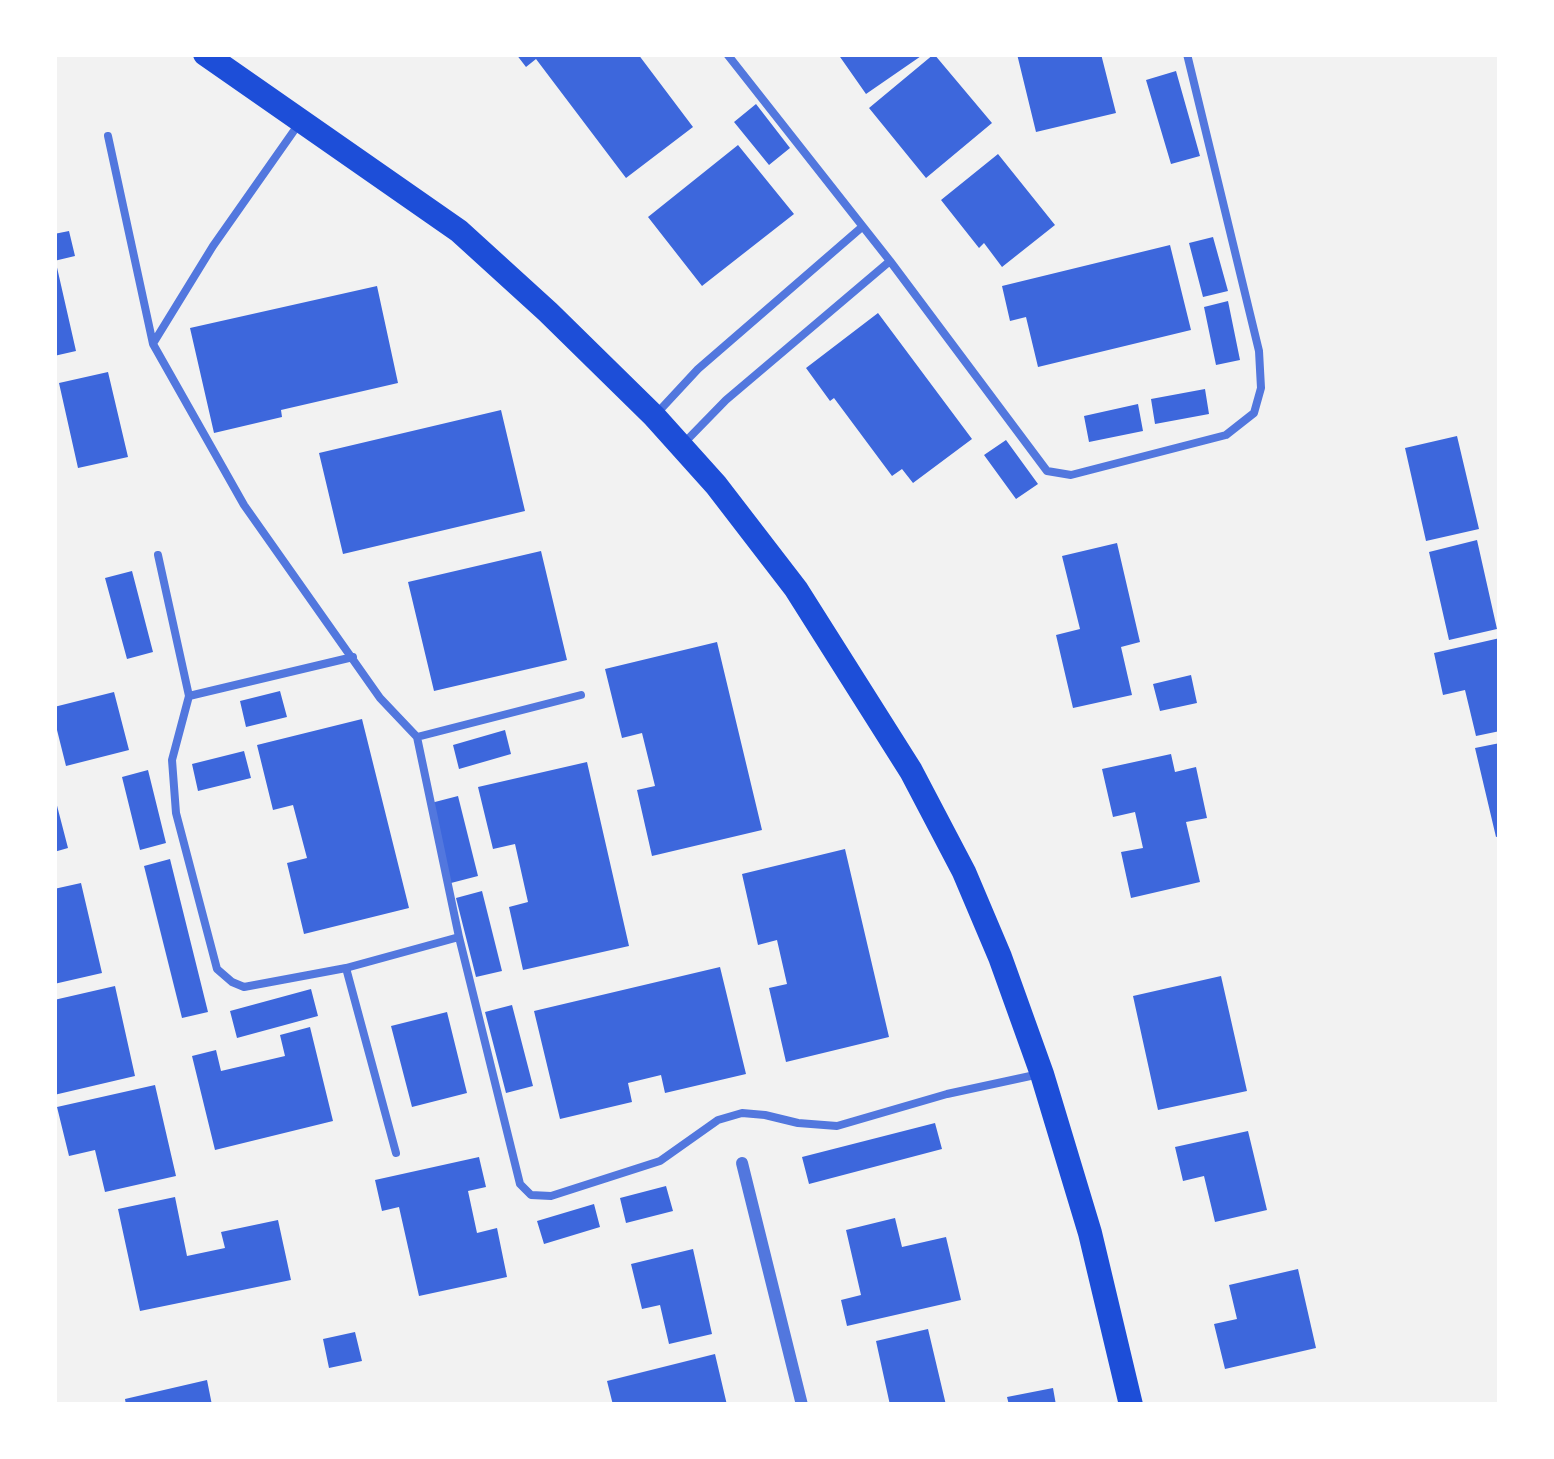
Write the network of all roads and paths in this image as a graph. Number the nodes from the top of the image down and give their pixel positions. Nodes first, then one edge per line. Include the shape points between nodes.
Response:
1 (205, 54) edge
2 (727, 54) edge
3 (1187, 54) edge
4 (302, 121) junction
5 (107, 136) dead end
6 (862, 227) junction
7 (890, 260) junction
8 (153, 344) junction
9 (654, 416) junction
10 (681, 447) junction
11 (158, 555) dead end
12 (352, 657) junction
13 (581, 694) dead end
14 (189, 696) junction
15 (416, 737) junction
16 (459, 937) junction
17 (346, 968) junction
18 (1042, 1074) junction
19 (396, 1154) dead end
20 (742, 1163) dead end
21 (802, 1405) edge
22 (1131, 1405) edge

1 - 4 main road
2 - 6 lane
3 - 7 lane via 1259,351 1254,413 1226,435 1071,475 1047,471
4 - 8 lane
4 - 9 main road via 459,231
5 - 8 lane
6 - 7 lane
6 - 9 lane
7 - 10 lane
8 - 12 lane via 244,505
9 - 10 main road
10 - 18 main road via 796,590 911,770 964,872
11 - 14 lane
12 - 14 lane
12 - 15 lane
13 - 15 lane
14 - 17 lane via 172,760 176,813 217,969 244,987
15 - 16 lane
16 - 17 lane
16 - 18 lane via 520,1184 531,1195 660,1161 718,1120 742,1113 837,1126
17 - 19 lane
18 - 22 main road
20 - 21 street

